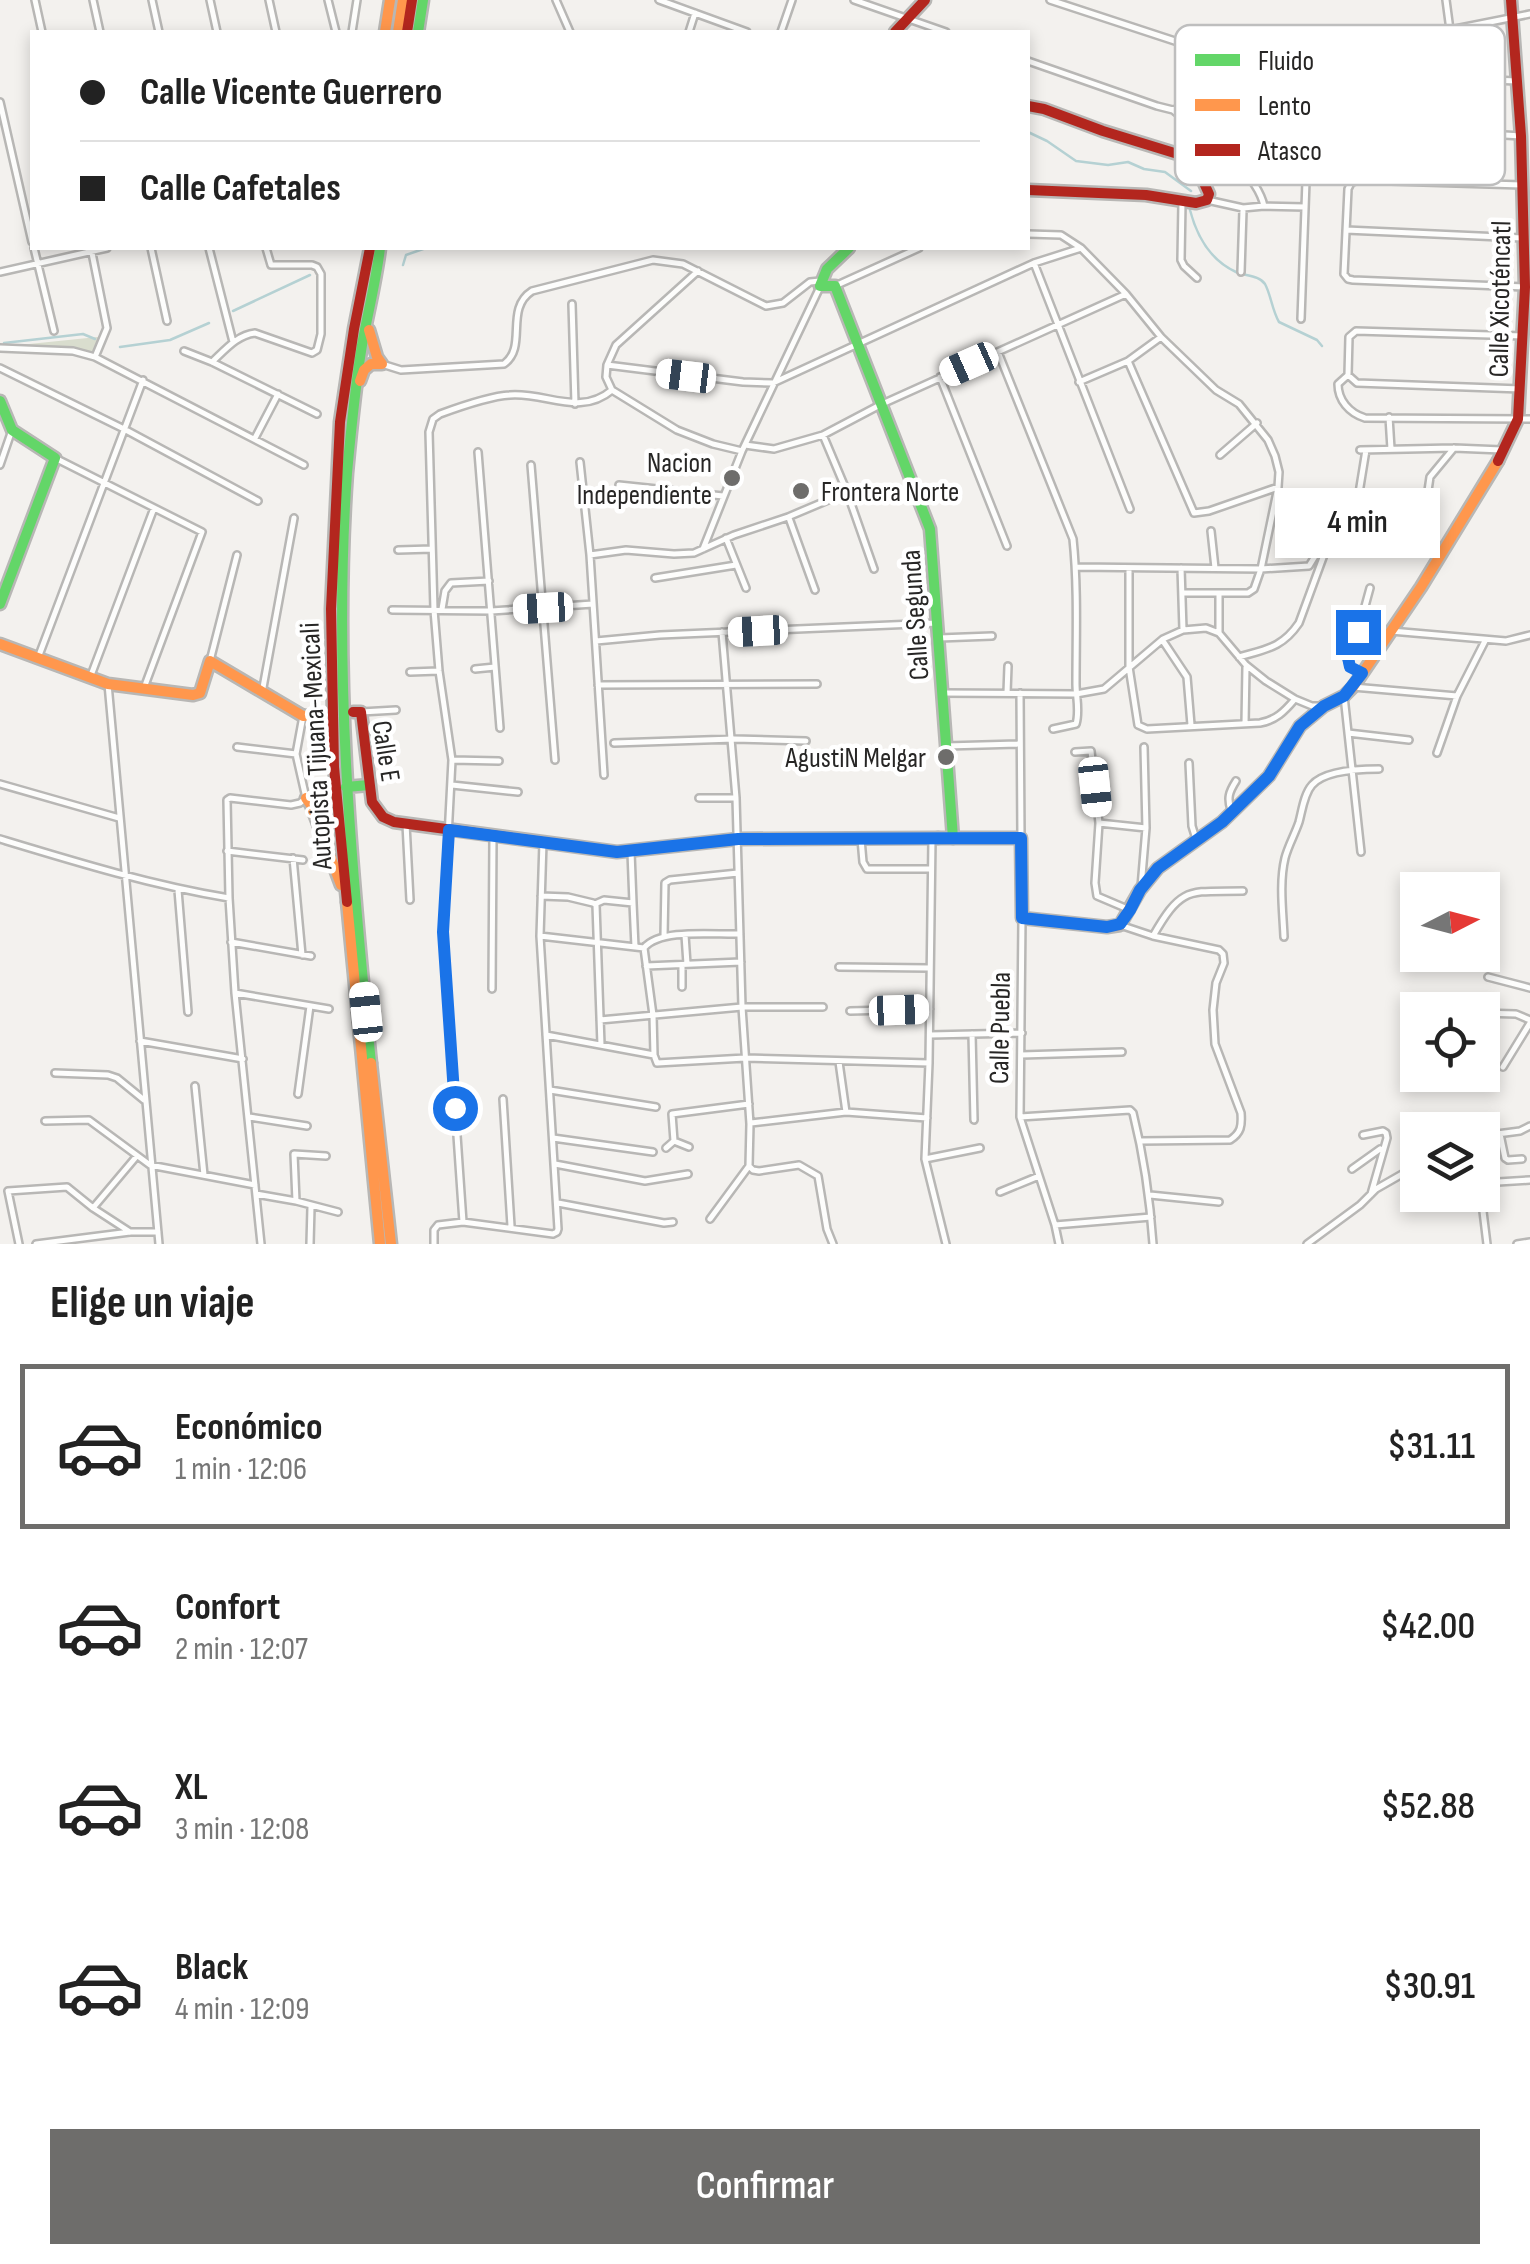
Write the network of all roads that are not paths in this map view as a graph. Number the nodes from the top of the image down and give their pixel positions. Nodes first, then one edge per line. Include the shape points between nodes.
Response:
1 (35, 0) edge
2 (93, 0) edge
3 (152, 0) edge
4 (210, 0) edge
5 (269, 0) edge
6 (328, 0) edge
7 (357, 0) edge
8 (390, 0) edge
9 (403, 0) edge
10 (412, 0) edge
11 (423, 0) edge
12 (556, 0) edge
13 (659, 0) edge
14 (792, 0) edge
15 (854, 0) edge
16 (925, 0) edge
17 (1054, 0) edge
18 (1446, 0) edge
19 (1510, 0) edge
20 (695, 13) junction
21 (1530, 14) edge
22 (1513, 18) junction
23 (907, 19) junction
24 (1449, 25) edge
25 (1476, 25) edge
26 (42, 30) edge
27 (100, 30) edge
28 (159, 30) edge
29 (217, 30) edge
30 (276, 30) edge
31 (336, 30) edge
32 (352, 30) edge
33 (385, 30) edge
34 (398, 30) edge
35 (407, 30) edge
36 (418, 30) edge
37 (569, 30) edge
38 (690, 30) edge
39 (742, 30) edge
40 (782, 30) edge
41 (897, 30) edge
42 (940, 30) edge
43 (1175, 41) edge
44 (1030, 62) edge
45 (1505, 80) edge
46 (1518, 81) junction
47 (0, 102) edge
48 (1030, 106) edge
49 (1174, 110) edge
50 (1505, 135) edge
51 (1521, 136) junction
52 (1175, 153) edge
53 (1505, 184) edge
54 (1208, 185) edge
55 (1253, 185) edge
56 (1306, 185) edge
57 (1350, 185) edge
58 (1522, 185) junction
59 (1030, 190) edge
60 (1207, 200) junction
61 (1182, 201) junction
62 (1264, 206) junction
63 (1305, 207) junction
64 (1242, 208) junction
65 (1346, 230) junction
66 (30, 232) edge
67 (1030, 234) edge
68 (1524, 238) junction
69 (1082, 248) junction
70 (34, 250) edge
71 (87, 250) edge
72 (91, 250) edge
73 (151, 250) edge
74 (210, 250) edge
75 (267, 250) edge
76 (368, 250) edge
77 (380, 250) edge
78 (846, 250) edge
79 (914, 250) edge
80 (38, 263) junction
81 (1034, 263) junction
82 (372, 268) junction
83 (1527, 269) edge
84 (698, 271) junction
85 (0, 272) edge
86 (1241, 272) dead end
87 (1197, 278) dead end
88 (820, 283) junction
89 (835, 286) junction
90 (1525, 286) junction
91 (1126, 294) junction
92 (572, 304) dead end
93 (1301, 318) dead end
94 (367, 319) junction
95 (168, 320) dead end
96 (1057, 324) junction
97 (54, 331) dead end
98 (1524, 336) junction
99 (1161, 337) junction
100 (233, 342) junction
101 (858, 346) junction
102 (0, 348) edge
103 (184, 351) dead end
104 (998, 352) junction
105 (95, 357) junction
106 (1526, 359) edge
107 (1128, 361) junction
108 (212, 362) junction
109 (382, 364) junction
110 (606, 365) junction
111 (0, 368) edge
112 (940, 378) junction
113 (1350, 378) junction
114 (143, 380) junction
115 (1079, 382) junction
116 (772, 383) junction
117 (1521, 389) junction
118 (612, 390) junction
119 (278, 394) junction
120 (355, 395) junction
121 (0, 401) edge
122 (575, 404) junction
123 (880, 404) junction
124 (317, 414) dead end
125 (1389, 417) junction
126 (1524, 419) edge
127 (6, 424) edge
128 (1256, 424) junction
129 (124, 429) junction
130 (823, 434) junction
131 (256, 438) junction
132 (743, 448) junction
133 (1454, 448) junction
134 (1391, 450) junction
135 (1504, 450) junction
136 (478, 452) dead end
137 (1220, 455) dead end
138 (55, 458) junction
139 (580, 462) dead end
140 (0, 465) edge
141 (304, 465) dead end
142 (530, 465) dead end
143 (105, 484) junction
144 (619, 485) dead end
145 (1278, 487) junction
146 (847, 492) junction
147 (723, 496) junction
148 (258, 501) dead end
149 (154, 508) junction
150 (1130, 509) dead end
151 (788, 517) junction
152 (294, 518) dead end
153 (1424, 518) dead end
154 (1212, 531) dead end
155 (726, 538) junction
156 (1007, 546) dead end
157 (432, 549) junction
158 (703, 549) junction
159 (398, 550) dead end
160 (1325, 551) junction
161 (236, 555) dead end
162 (590, 555) junction
163 (736, 565) junction
164 (1076, 567) junction
165 (1128, 568) junction
166 (1181, 568) junction
167 (1215, 568) junction
168 (874, 569) dead end
169 (1261, 569) junction
170 (655, 578) dead end
171 (489, 581) junction
172 (746, 588) dead end
173 (1370, 588) dead end
174 (815, 590) dead end
175 (1182, 593) junction
176 (1219, 593) junction
177 (0, 604) edge
178 (593, 604) junction
179 (543, 608) junction
180 (392, 610) dead end
181 (434, 610) junction
182 (442, 611) junction
183 (491, 611) junction
184 (938, 623) junction
185 (1183, 630) junction
186 (1391, 631) junction
187 (722, 632) junction
188 (1219, 632) junction
189 (1530, 635) edge
190 (992, 636) dead end
191 (938, 638) junction
192 (596, 640) junction
193 (1162, 640) junction
194 (1485, 641) junction
195 (0, 644) edge
196 (1239, 657) junction
197 (38, 658) junction
198 (210, 660) junction
199 (1246, 665) junction
200 (1008, 666) dead end
201 (495, 667) junction
202 (1130, 667) junction
203 (475, 669) dead end
204 (439, 671) junction
205 (410, 672) dead end
206 (1362, 673) junction
207 (90, 679) junction
208 (108, 684) junction
209 (726, 684) junction
210 (818, 684) dead end
211 (598, 685) junction
212 (144, 688) junction
213 (942, 692) junction
214 (1349, 692) junction
215 (262, 693) junction
216 (1007, 693) junction
217 (1020, 693) junction
218 (1076, 694) junction
219 (1457, 696) junction
220 (1294, 700) junction
221 (1324, 706) junction
222 (396, 710) dead end
223 (357, 712) joint
224 (316, 715) dead end
225 (303, 716) junction
226 (1244, 724) junction
227 (1191, 726) junction
228 (500, 728) dead end
229 (1053, 729) dead end
230 (1348, 734) junction
231 (732, 740) junction
232 (1409, 740) dead end
233 (806, 741) dead end
234 (614, 743) dead end
235 (1020, 744) junction
236 (946, 746) junction
237 (237, 747) dead end
238 (1144, 747) dead end
239 (1075, 752) dead end
240 (1437, 753) dead end
241 (296, 754) junction
242 (452, 760) junction
243 (555, 760) dead end
244 (499, 762) dead end
245 (1189, 763) dead end
246 (1380, 768) dead end
247 (1350, 770) junction
248 (604, 775) dead end
249 (1236, 781) dead end
250 (0, 784) edge
251 (452, 785) junction
252 (369, 786) junction
253 (346, 787) junction
254 (518, 792) dead end
255 (699, 798) dead end
256 (736, 798) junction
257 (303, 800) junction
258 (1232, 812) junction
259 (119, 818) junction
260 (406, 824) junction
261 (1099, 824) junction
262 (1146, 828) junction
263 (449, 830) junction
264 (492, 836) junction
265 (953, 838) junction
266 (1021, 838) junction
267 (0, 839) edge
268 (738, 839) junction
269 (861, 839) junction
270 (932, 839) junction
271 (1197, 841) junction
272 (544, 842) junction
273 (227, 851) junction
274 (630, 852) junction
275 (1360, 852) dead end
276 (292, 858) junction
277 (303, 860) dead end
278 (930, 868) junction
279 (738, 873) junction
280 (125, 876) junction
281 (178, 890) junction
282 (1140, 890) junction
283 (1243, 891) dead end
284 (344, 893) junction
285 (541, 896) junction
286 (228, 898) junction
287 (410, 900) dead end
288 (633, 903) junction
289 (595, 904) junction
290 (1130, 910) junction
291 (1022, 918) junction
292 (1120, 924) junction
293 (740, 934) junction
294 (685, 935) junction
295 (540, 936) junction
296 (664, 936) junction
297 (1153, 936) junction
298 (1284, 937) dead end
299 (232, 942) junction
300 (597, 942) junction
301 (635, 947) junction
302 (644, 948) junction
303 (302, 955) junction
304 (311, 956) dead end
305 (741, 962) junction
306 (684, 964) junction
307 (646, 966) junction
308 (838, 968) dead end
309 (929, 968) junction
310 (1488, 977) dead end
311 (682, 986) dead end
312 (1530, 988) edge
313 (492, 989) dead end
314 (235, 992) junction
315 (310, 1006) junction
316 (823, 1007) dead end
317 (742, 1008) junction
318 (329, 1009) dead end
319 (930, 1009) junction
320 (850, 1011) dead end
321 (188, 1012) dead end
322 (1500, 1014) edge
323 (653, 1015) junction
324 (600, 1020) junction
325 (1530, 1022) edge
326 (1022, 1033) junction
327 (546, 1034) junction
328 (972, 1034) junction
329 (929, 1035) junction
330 (140, 1041) junction
331 (601, 1045) junction
332 (1122, 1052) dead end
333 (1022, 1055) junction
334 (745, 1058) junction
335 (656, 1059) junction
336 (243, 1060) junction
337 (839, 1062) junction
338 (929, 1063) junction
339 (1503, 1067) dead end
340 (55, 1073) dead end
341 (195, 1086) dead end
342 (550, 1090) junction
343 (298, 1094) dead end
344 (503, 1100) dead end
345 (146, 1102) junction
346 (749, 1104) junction
347 (656, 1107) dead end
348 (846, 1112) junction
349 (248, 1117) junction
350 (1020, 1117) junction
351 (927, 1118) junction
352 (974, 1120) dead end
353 (45, 1122) dead end
354 (750, 1124) junction
355 (307, 1126) dead end
356 (1529, 1127) edge
357 (1500, 1133) joint
358 (1363, 1135) dead end
359 (553, 1138) junction
360 (1140, 1140) junction
361 (674, 1141) junction
362 (690, 1146) dead end
363 (1383, 1147) junction
364 (666, 1148) dead end
365 (980, 1148) dead end
366 (653, 1152) dead end
367 (137, 1156) junction
368 (326, 1156) dead end
369 (925, 1159) junction
370 (1522, 1159) dead end
371 (555, 1164) junction
372 (150, 1165) junction
373 (749, 1166) junction
374 (1352, 1169) dead end
375 (688, 1174) dead end
376 (204, 1175) junction
377 (1039, 1176) junction
378 (1400, 1176) edge
379 (1530, 1180) edge
380 (1500, 1182) edge
381 (255, 1185) junction
382 (1000, 1192) dead end
383 (256, 1194) junction
384 (1371, 1194) junction
385 (1150, 1195) junction
386 (296, 1201) junction
387 (1219, 1202) dead end
388 (558, 1203) junction
389 (312, 1207) junction
390 (93, 1208) junction
391 (338, 1212) dead end
392 (1483, 1212) edge
393 (1151, 1217) junction
394 (710, 1219) dead end
395 (463, 1222) junction
396 (673, 1222) dead end
397 (1055, 1225) junction
398 (511, 1228) junction
399 (130, 1232) junction
400 (158, 1232) junction
401 (943, 1242) edge
402 (1530, 1242) edge
403 (18, 1244) edge
404 (36, 1244) edge
405 (159, 1244) edge
406 (261, 1244) edge
407 (310, 1244) edge
408 (380, 1244) edge
409 (390, 1244) edge
410 (434, 1244) edge
411 (833, 1244) edge
412 (1059, 1244) edge
413 (1152, 1244) edge
414 (1307, 1244) edge
415 (1487, 1244) edge
416 (1517, 1244) edge

1 - 26 street
2 - 27 street
3 - 28 street
4 - 29 street
5 - 30 street
6 - 31 street
7 - 32 street
8 - 33 main road
9 - 34 main road
10 - 35 main road
11 - 36 main road
12 - 37 street
13 - 20 street
14 - 40 street
15 - 23 street
16 - 23 main road
17 - 43 street
18 - 24 street
19 - 22 main road, Calle Xicoténcatl
20 - 38 street
20 - 39 street
21 - 22 street
22 - 25 street
22 - 46 main road, Calle Xicoténcatl
23 - 41 main road
23 - 42 street
44 - 49 street
45 - 46 street
46 - 51 main road, Calle Xicoténcatl
47 - 66 street
48 - 52 main road
50 - 51 street
51 - 58 main road, Calle Xicoténcatl
53 - 58 street
54 - 60 main road
55 - 62 street
56 - 63 street
57 - 65 street
58 - 68 main road, Calle Xicoténcatl
59 - 61 main road
60 - 61 main road
60 - 64 street
61 - 87 street via 1181,260
62 - 63 street
62 - 64 street
63 - 93 street
64 - 86 street
65 - 68 street
65 - 90 street via 1348,279
67 - 69 street via 1061,235
68 - 83 main road, Calle Xicoténcatl
69 - 81 street
69 - 91 street
70 - 80 street
71 - 80 street
72 - 105 street via 108,328
73 - 95 street
74 - 100 street
75 - 100 street via 271,265 317,267 321,274 315,353 255,333
76 - 82 main road, Autopista Tijuana-Mexicali
77 - 82 main road
78 - 88 main road
79 - 89 street
80 - 85 street
80 - 97 street
81 - 96 street
81 - 101 street
82 - 94 main road, Autopista Tijuana-Mexicali
82 - 284 main road, Autopista Tijuana-Mexicali via 354,330 340,422 331,609
83 - 90 main road, Calle Xicoténcatl
84 - 88 street via 766,306
84 - 109 street via 652,260 532,291 520,302 514,353 504,364 400,370
84 - 110 street via 616,345
88 - 89 main road
88 - 116 street
89 - 101 main road, Calle Segunda
90 - 98 main road, Calle Xicoténcatl
91 - 96 street
91 - 99 street
92 - 122 street
94 - 109 main road
94 - 120 main road, Autopista Tijuana-Mexicali
96 - 104 street
96 - 115 street
98 - 106 main road, Calle Xicoténcatl
98 - 113 street via 1352,333
99 - 107 street
99 - 128 street
100 - 108 street
101 - 116 street
101 - 123 main road, Calle Segunda
102 - 105 street
103 - 108 street
104 - 112 street
104 - 164 street via 1072,539
105 - 114 street
106 - 117 main road, Calle Xicoténcatl
107 - 115 street
107 - 145 street via 1194,514
108 - 119 street
109 - 120 main road via 364,370
110 - 116 street
110 - 118 street
111 - 129 street
112 - 123 street
112 - 156 street
113 - 117 street
113 - 125 street via 1338,390 1357,416
114 - 129 street
114 - 131 street
115 - 150 street
116 - 132 street
117 - 126 main road, Calle Xicoténcatl
118 - 122 street
118 - 132 street via 677,430
119 - 124 street
119 - 131 street
120 - 253 main road, Autopista Tijuana-Mexicali via 343,573
121 - 127 main road
122 - 157 street via 508,394 433,420
123 - 130 street
123 - 184 main road, Calle Segunda via 930,529
125 - 126 street
125 - 134 street
126 - 135 main road, Calle Xicoténcatl
127 - 138 main road
127 - 140 street
128 - 137 street
128 - 145 street via 1276,456
129 - 143 street
129 - 148 street
130 - 132 street via 774,449
130 - 146 street
131 - 141 street
132 - 147 street
133 - 134 street
133 - 135 street
133 - 153 street via 1430,477
134 - 160 street via 1363,450 1359,493 1339,514
135 - 186 main road, Calle Xicoténcatl
136 - 171 street
138 - 143 street
138 - 177 main road
139 - 162 street
142 - 179 street
143 - 149 street
143 - 197 street
144 - 147 street
145 - 169 street
146 - 151 street
146 - 168 street
147 - 158 street
149 - 207 street
149 - 212 street via 202,532
151 - 155 street
151 - 174 street
152 - 215 street
154 - 167 street
155 - 158 street
155 - 163 street
157 - 159 street
157 - 181 street
158 - 162 street
160 - 169 street via 1309,566
160 - 196 street via 1290,637
161 - 198 street
162 - 178 street
163 - 170 street
163 - 172 street
164 - 165 street
164 - 218 street
165 - 166 street
165 - 202 street
166 - 167 street
166 - 175 street
167 - 169 street
169 - 176 street via 1248,593
171 - 182 street via 451,583
171 - 183 street
173 - 206 street via 1346,658
175 - 176 street
175 - 185 street
176 - 188 street
178 - 179 street
178 - 192 street
179 - 183 street
179 - 243 street
180 - 181 street
181 - 182 street
181 - 204 street
182 - 183 street
183 - 201 street
184 - 187 street
184 - 191 main road, Calle Segunda
185 - 188 street
185 - 193 street
186 - 194 street
186 - 206 main road, Calle Xicoténcatl
187 - 192 street
187 - 209 street
188 - 196 street
189 - 194 street
190 - 191 street
191 - 213 main road, Calle Segunda
192 - 211 street
193 - 202 street
193 - 227 street via 1187,677
194 - 219 street
195 - 197 main road
196 - 199 street
197 - 207 main road
198 - 212 main road via 197,695
198 - 215 main road
199 - 220 street
199 - 226 street
200 - 216 street
201 - 203 street
201 - 228 street
202 - 218 street via 1104,689
202 - 227 street via 1138,725
204 - 205 street
204 - 242 street
206 - 214 main road, Calle Xicoténcatl
207 - 208 main road
208 - 212 main road
208 - 259 street
209 - 210 street
209 - 211 street
209 - 231 street
211 - 248 street
213 - 216 street
213 - 236 main road, Calle Segunda
214 - 219 street
214 - 221 main road
214 - 230 street
215 - 225 main road
216 - 217 street
217 - 218 street
217 - 235 street, Calle Puebla
218 - 229 street via 1076,724
219 - 240 street
220 - 221 street
220 - 226 street via 1271,721
221 - 258 main road via 1300,726 1269,776
222 - 223 street
223 - 252 main road, Calle E
224 - 225 main road
225 - 241 street
226 - 227 street
230 - 232 street
230 - 247 street
231 - 233 street
231 - 234 street
231 - 256 street
235 - 236 street
235 - 266 street, Calle Puebla
236 - 265 main road, Calle Segunda
237 - 241 street
238 - 262 street
239 - 261 street via 1091,751
241 - 257 street
242 - 244 street
242 - 251 street
245 - 271 street
246 - 247 street
247 - 275 street
247 - 298 street via 1320,779 1307,794 1284,858
249 - 258 street via 1228,801
250 - 259 street
251 - 254 street
251 - 263 street
252 - 253 main road
252 - 260 main road, Calle E via 383,817
253 - 409 main road, Autopista Tijuana-Mexicali
255 - 256 street
256 - 268 street
257 - 273 street via 291,805 228,798
257 - 284 main road via 311,805
258 - 271 main road
259 - 280 street
260 - 263 main road
260 - 287 street
261 - 262 street
261 - 290 street via 1097,896
262 - 282 street
263 - 264 main road
263 - 395 street via 443,932
264 - 272 main road
264 - 313 street
265 - 266 main road
265 - 270 main road
266 - 291 main road, Calle Puebla
267 - 280 street
268 - 269 main road
268 - 274 main road
268 - 279 street
269 - 270 main road
269 - 278 street via 867,869
270 - 278 street
271 - 282 main road
272 - 274 main road
272 - 285 street
273 - 276 street
273 - 286 street
274 - 288 street
276 - 277 street
276 - 303 street
278 - 309 street
279 - 293 street
279 - 296 street via 665,883
280 - 281 street
280 - 330 street
281 - 286 street
281 - 321 street
282 - 290 main road
283 - 297 street via 1190,892
284 - 408 main road, Autopista Tijuana-Mexicali
285 - 289 street
285 - 295 street
286 - 299 street
288 - 289 street
288 - 301 street
289 - 300 street
290 - 292 main road
291 - 292 main road
291 - 326 street, Calle Puebla
292 - 297 street
293 - 294 street
293 - 305 street
294 - 296 street
294 - 306 street
295 - 300 street
295 - 327 street
296 - 302 street
297 - 360 street via 1219,950 1224,959 1213,1010 1215,1044 1242,1125 1230,1140
299 - 303 street
299 - 314 street
300 - 301 street
300 - 324 street
301 - 302 street
302 - 307 street
303 - 304 street
305 - 306 street
305 - 317 street
306 - 307 street
306 - 311 street
307 - 323 street
308 - 309 street
309 - 319 street
310 - 312 street
314 - 315 street
314 - 336 street
315 - 318 street
315 - 343 street
316 - 317 street
317 - 323 street
317 - 334 street
319 - 320 street
319 - 329 street
322 - 325 street
323 - 324 street
323 - 335 street
324 - 331 street
325 - 339 street
326 - 328 street
326 - 333 street, Calle Puebla
327 - 331 street
327 - 342 street
328 - 329 street
328 - 352 street
329 - 338 street
330 - 336 street
330 - 345 street
331 - 335 street
332 - 333 street
333 - 350 street, Calle Puebla
334 - 335 street
334 - 337 street
334 - 346 street
336 - 349 street
337 - 338 street
337 - 348 street
338 - 351 street
340 - 345 street via 108,1075
341 - 376 street
342 - 347 street
342 - 359 street
344 - 398 street
345 - 372 street
346 - 354 street
346 - 361 street via 672,1114
348 - 351 street
348 - 354 street
349 - 355 street
349 - 381 street
350 - 360 street, Calle Puebla via 1126,1109
350 - 377 street
351 - 369 street
353 - 367 street via 89,1120
354 - 373 street
356 - 357 street
357 - 370 street via 1505,1158
358 - 363 street via 1386,1133
359 - 366 street
359 - 371 street
360 - 385 street
361 - 362 street
361 - 364 street
363 - 374 street
363 - 384 street
365 - 369 street
367 - 372 street
367 - 390 street
368 - 386 street via 294,1154
369 - 401 street
371 - 375 street via 645,1180
371 - 388 street
372 - 376 street
372 - 400 street
373 - 394 street
373 - 411 street via 759,1171 799,1165 818,1176
376 - 381 street
377 - 382 street
377 - 397 street
378 - 384 street
379 - 380 street
381 - 383 street
383 - 386 street
383 - 406 street
384 - 414 street
385 - 387 street
385 - 393 street
386 - 389 street
388 - 396 street
388 - 398 street via 557,1232
389 - 391 street
389 - 407 street
390 - 399 street
390 - 403 street via 67,1187 8,1191
392 - 415 street
393 - 397 street
393 - 413 street
395 - 398 street
395 - 410 street via 435,1227
397 - 412 street
399 - 400 street
399 - 404 street
400 - 405 street
402 - 416 street

